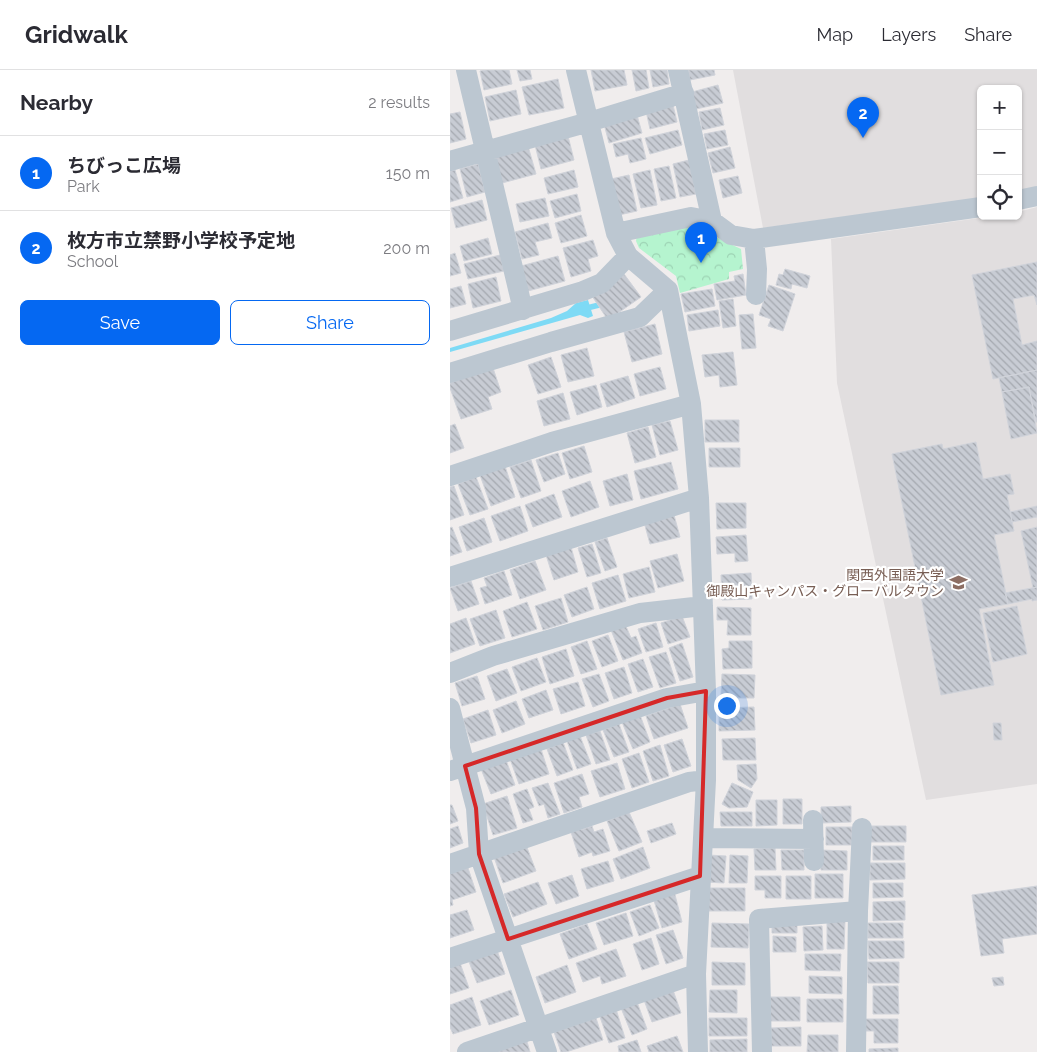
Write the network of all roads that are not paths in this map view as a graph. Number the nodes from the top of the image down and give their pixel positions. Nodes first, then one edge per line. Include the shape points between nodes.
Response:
1 (466, 70) edge
2 (576, 70) edge
3 (678, 70) edge
4 (684, 93) junction
5 (589, 122) junction
6 (486, 151) junction
7 (450, 161) edge
8 (1037, 196) edge
9 (1022, 199) edge
10 (977, 208) edge
11 (712, 221) junction
12 (616, 233) junction
13 (754, 239) junction
14 (628, 256) junction
15 (668, 290) junction
16 (756, 295) dead end
17 (523, 310) junction
18 (450, 331) edge
19 (450, 373) edge
20 (691, 404) junction
21 (450, 476) edge
22 (700, 498) junction
23 (450, 577) edge
24 (702, 606) junction
25 (450, 674) edge
26 (706, 691) junction
27 (450, 708) edge
28 (457, 769) edge
29 (706, 780) junction
30 (862, 828) dead end
31 (704, 838) junction
32 (479, 854) junction
33 (814, 861) dead end
34 (450, 864) edge
35 (700, 876) junction
36 (858, 911) junction
37 (508, 939) junction
38 (450, 958) edge
39 (696, 974) junction
40 (539, 1028) junction
41 (467, 1052) edge
42 (547, 1052) edge
43 (698, 1052) edge
44 (762, 1052) edge
45 (856, 1052) edge

1 - 6 street
2 - 5 street
3 - 4 street
4 - 5 street
4 - 11 street
5 - 6 street
5 - 12 street
6 - 7 street
6 - 17 street
8 - 9 street
10 - 13 street
11 - 12 street via 691,217
11 - 13 street via 731,235
12 - 14 street
13 - 16 street
14 - 15 street
14 - 17 street via 602,283
15 - 19 street via 640,317
15 - 20 street
17 - 18 street
20 - 21 street via 552,442
20 - 22 street
22 - 23 street
22 - 24 street
24 - 25 street via 640,613 492,656
24 - 26 street
26 - 28 street via 667,698
26 - 29 street
27 - 28 street
28 - 32 street via 476,808
29 - 31 street
29 - 32 street via 689,782
30 - 36 street
31 - 33 street via 814,829
31 - 35 street
32 - 34 street
32 - 37 street
35 - 37 street
35 - 39 street
36 - 44 street via 759,919
36 - 45 street
37 - 38 street
37 - 40 street
39 - 40 street
39 - 43 street
40 - 41 street
40 - 42 street

